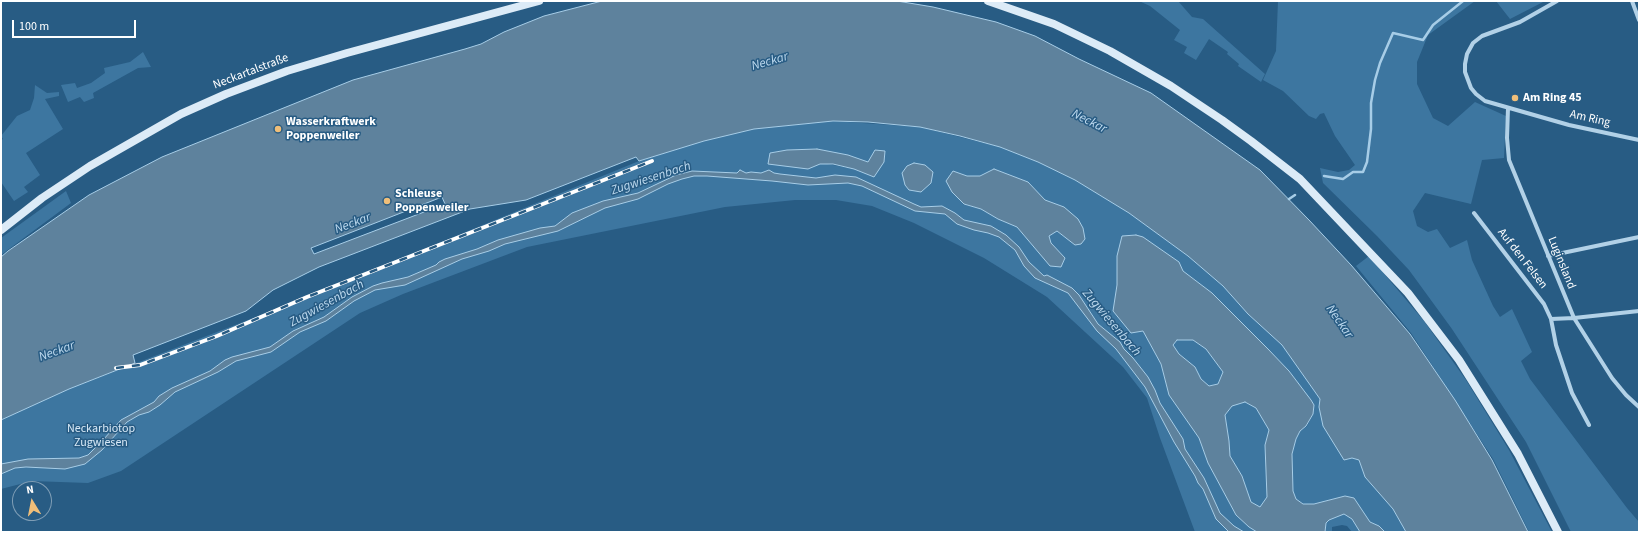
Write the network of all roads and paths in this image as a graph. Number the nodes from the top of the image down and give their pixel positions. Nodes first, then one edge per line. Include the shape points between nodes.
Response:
1 (539, 1) edge
2 (988, 1) edge
3 (1557, 1) edge
4 (1632, 1) edge
5 (1639, 20) edge
6 (1508, 108) junction
7 (1639, 140) edge
8 (1474, 213) dead end
9 (1, 230) edge
10 (1639, 237) edge
11 (1548, 256) junction
12 (1639, 310) edge
13 (1574, 318) junction
14 (1551, 319) junction
15 (1639, 407) edge
16 (1589, 425) dead end
17 (1558, 532) edge

1 - 9 main road, Neckartalstraße via 339,55 226,94 181,114 90,166 42,198
2 - 17 main road via 1054,24 1172,86 1300,179 1408,293 1459,360 1518,454
3 - 6 street, Am Ring via 1520,22 1482,36 1473,43 1467,54 1465,72 1471,88 1485,102
4 - 5 street
6 - 7 street, Am Ring via 1569,125
6 - 11 street, Luginsland via 1509,160
8 - 14 street, Auf den Felsen via 1544,304
10 - 11 street
11 - 13 street, Luginsland
12 - 13 street
13 - 14 street
13 - 15 street, Luginsland via 1612,378
14 - 16 street, Auf den Felsen via 1556,345 1572,393

